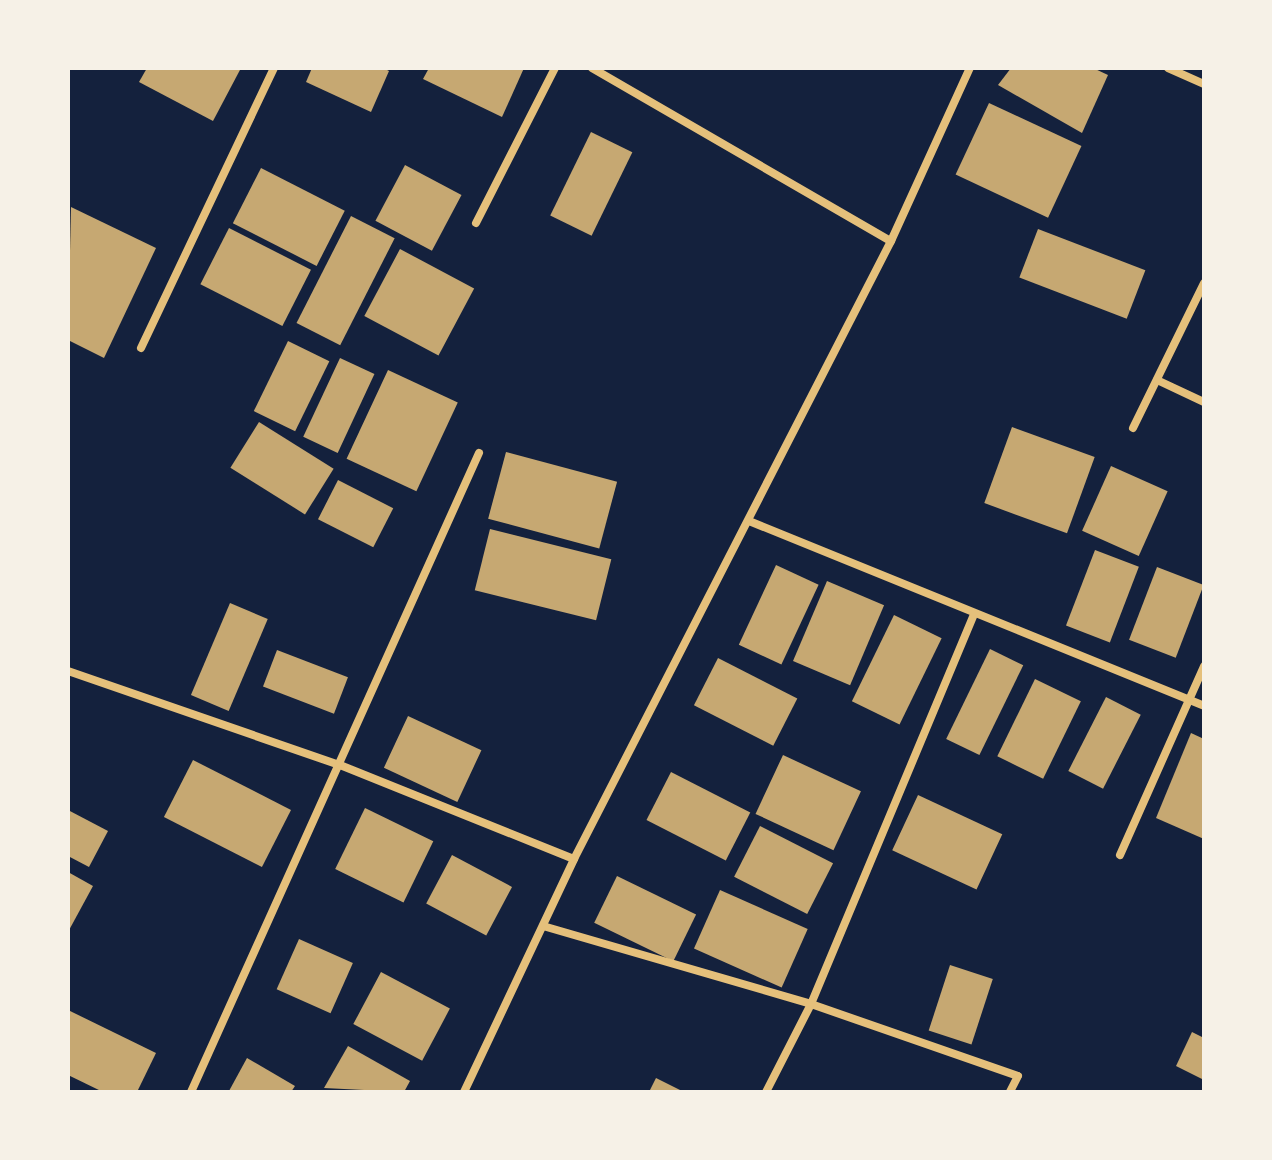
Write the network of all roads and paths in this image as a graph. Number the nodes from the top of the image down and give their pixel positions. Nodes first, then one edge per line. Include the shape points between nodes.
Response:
1 (274, 68) edge
2 (555, 68) edge
3 (592, 68) edge
4 (970, 68) edge
5 (1168, 68) edge
6 (1204, 84) edge
7 (476, 223) dead end
8 (891, 241) junction
9 (1204, 283) edge
10 (141, 348) dead end
11 (1157, 380) junction
12 (1204, 402) edge
13 (1133, 428) dead end
14 (479, 453) dead end
15 (749, 521) junction
16 (973, 617) junction
17 (1204, 666) edge
18 (68, 671) edge
19 (1189, 700) junction
20 (1204, 706) edge
21 (340, 765) junction
22 (1120, 855) dead end
23 (574, 859) junction
24 (543, 926) junction
25 (811, 1004) junction
26 (191, 1092) edge
27 (464, 1092) edge
28 (766, 1092) edge
29 (1010, 1092) edge

1 - 10 street
2 - 7 street
3 - 8 street
4 - 8 street
5 - 6 street
8 - 15 street
9 - 11 street
11 - 12 street
11 - 13 street
14 - 21 street
15 - 16 street
15 - 23 street
16 - 19 street
16 - 25 street
17 - 19 street
18 - 21 street
19 - 20 street
19 - 22 street
21 - 23 street
21 - 26 street
23 - 24 street
24 - 25 street
24 - 27 street
25 - 28 street
25 - 29 street via 1018,1076

